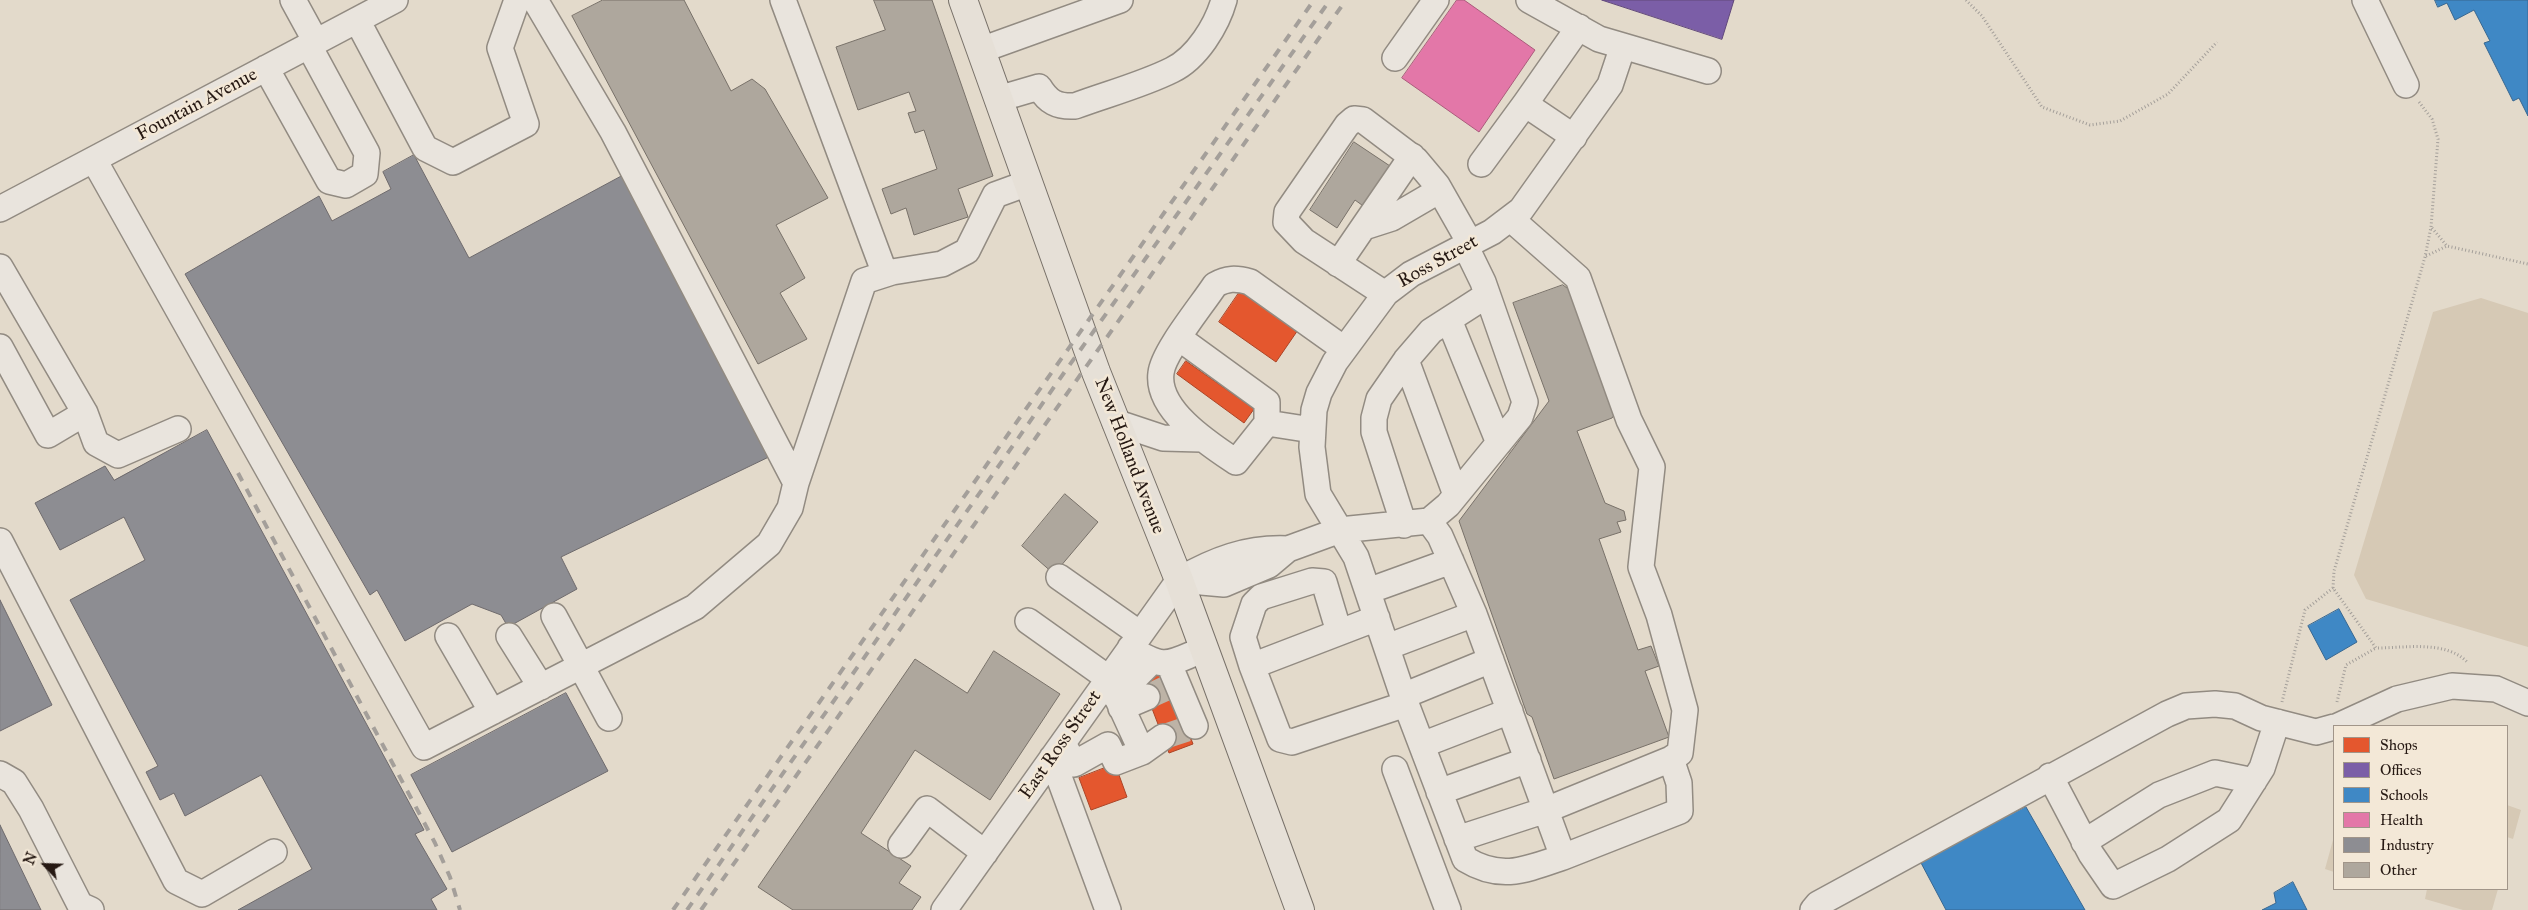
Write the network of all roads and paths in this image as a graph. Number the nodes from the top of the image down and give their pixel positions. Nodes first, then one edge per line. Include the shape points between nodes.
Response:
1 (293, 0) edge
2 (395, 0) edge
3 (517, 0) edge
4 (535, 0) edge
5 (783, 0) edge
6 (963, 0) edge
7 (1120, 0) edge
8 (1224, 0) edge
9 (1436, 0) edge
10 (1529, 0) edge
11 (1966, 0) edge
12 (2365, 0) edge
13 (357, 20) junction
14 (1579, 27) junction
15 (2217, 42) dead end
16 (313, 44) junction
17 (1623, 46) junction
18 (981, 50) junction
19 (1395, 58) dead end
20 (266, 68) junction
21 (1708, 71) dead end
22 (2406, 85) joint
23 (998, 99) junction
24 (1525, 104) junction
25 (1574, 137) junction
26 (1412, 156) junction
27 (94, 160) junction
28 (1481, 164) dead end
29 (1028, 183) junction
30 (1440, 190) junction
31 (0, 209) edge
32 (1511, 219) junction
33 (1364, 226) junction
34 (2431, 227) junction
35 (1468, 244) junction
36 (2447, 246) junction
37 (2425, 257) junction
38 (1338, 264) junction
39 (2528, 264) edge
40 (0, 267) edge
41 (885, 274) junction
42 (1385, 294) junction
43 (1487, 295) junction
44 (1449, 320) junction
45 (1179, 338) junction
46 (0, 347) edge
47 (1344, 349) junction
48 (1406, 360) junction
49 (85, 413) junction
50 (1115, 422) junction
51 (1267, 423) junction
52 (178, 429) dead end
53 (1312, 430) junction
54 (1201, 439) junction
55 (1499, 443) junction
56 (796, 482) junction
57 (1456, 495) junction
58 (1429, 521) junction
59 (1404, 525) junction
60 (1340, 530) junction
61 (0, 541) edge
62 (1451, 561) junction
63 (1059, 577) dead end
64 (1179, 580) junction
65 (2334, 588) junction
66 (1368, 591) junction
67 (1474, 614) junction
68 (554, 616) dead end
69 (1377, 618) junction
70 (1028, 621) dead end
71 (1339, 632) junction
72 (448, 636) dead end
73 (509, 636) dead end
74 (1135, 641) junction
75 (1387, 648) junction
76 (2376, 648) junction
77 (1204, 650) junction
78 (1491, 660) junction
79 (2467, 662) dead end
80 (581, 666) junction
81 (1252, 666) junction
82 (1167, 674) junction
83 (541, 687) junction
84 (1115, 694) junction
85 (1147, 697) tunnel mouth
86 (1405, 700) junction
87 (2528, 703) edge
88 (1510, 711) junction
89 (492, 712) junction
90 (609, 718) dead end
91 (2277, 722) junction
92 (1201, 725) junction
93 (2334, 725) edge
94 (2339, 725) edge
95 (2333, 727) edge
96 (1165, 742) tunnel mouth
97 (1422, 745) junction
98 (1057, 750) junction
99 (1142, 752) junction
100 (1671, 759) junction
101 (1528, 760) junction
102 (1395, 769) dead end
103 (0, 774) edge
104 (2050, 776) junction
105 (2254, 781) junction
106 (1439, 792) junction
107 (1546, 810) junction
108 (1457, 839) junction
109 (2084, 842) junction
110 (901, 845) dead end
111 (274, 852) dead end
112 (985, 852) junction
113 (1563, 858) junction
114 (91, 910) edge
115 (944, 910) edge
116 (1108, 910) edge
117 (1300, 910) edge
118 (1448, 910) edge
119 (1813, 910) edge

1 - 16 street
2 - 13 street, Fountain Avenue
3 - 13 street via 500,48 526,124 454,162 425,148
4 - 56 street via 612,132
5 - 41 street
6 - 18 main road, New Holland Avenue
7 - 18 street
8 - 23 street via 1220,15 1197,49 1174,69 1075,106 1061,107 1046,99 1039,86
9 - 19 street
10 - 14 street
11 - 15 path via 1982,16 2042,107 2090,125 2120,121 2168,94
12 - 22 street
13 - 16 street, Fountain Avenue
14 - 17 street via 1599,39
14 - 24 street
16 - 20 street, Fountain Avenue
16 - 20 street via 367,153 365,174 346,185 329,181
17 - 21 street
17 - 25 street, Ross Street via 1610,85
18 - 23 main road, New Holland Avenue
20 - 27 street, Fountain Avenue
22 - 34 path via 2432,118 2438,139
23 - 29 main road, New Holland Avenue
24 - 25 street
24 - 28 street
25 - 32 street, Ross Street via 1533,195
26 - 30 street
26 - 33 street
26 - 38 street via 1363,120 1354,119 1341,133 1287,212 1286,222 1304,241
27 - 31 street, Fountain Avenue
27 - 89 street via 424,747
29 - 41 street via 995,196 967,251 942,264
29 - 50 main road, New Holland Avenue
30 - 33 street via 1392,218
30 - 35 street
32 - 35 street, Ross Street
32 - 100 street via 1578,278 1629,420 1652,467 1641,567 1659,615 1685,710 1680,753
33 - 38 street
34 - 36 path
34 - 37 path
35 - 42 street, Ross Street via 1411,274
35 - 43 street
36 - 37 path
36 - 39 path
37 - 65 path via 2344,534 2334,571
38 - 42 street
40 - 49 street
41 - 56 street via 864,281
42 - 47 street, Ross Street
43 - 44 street
43 - 55 street via 1525,402 1520,417
44 - 48 street via 1431,331
44 - 55 street
45 - 47 street via 1215,285 1237,278 1250,282
45 - 51 street via 1267,402
45 - 54 street via 1161,371 1161,386 1166,401
46 - 49 street via 48,435
47 - 53 street, Ross Street via 1319,393
48 - 57 street
48 - 59 street via 1379,399 1374,418 1374,432
49 - 52 street via 96,443 118,455
50 - 54 street via 1163,438
50 - 64 main road, New Holland Avenue
51 - 53 street
51 - 54 street via 1236,462
53 - 60 street, Ross Street via 1318,494
55 - 57 street
56 - 80 street via 790,508 769,544 695,607
57 - 58 street via 1439,515
58 - 59 street
58 - 62 street
59 - 60 street
60 - 64 street via 1288,549 1269,565 1224,584
60 - 66 street, Ross Street via 1354,552
61 - 111 street via 176,881 202,894
62 - 66 street
62 - 67 street
63 - 74 street
64 - 74 street, East Ross Street
64 - 77 main road, New Holland Avenue
65 - 76 path
65 - 91 path via 2305,610
66 - 69 street, Ross Street
67 - 75 street
67 - 78 street
68 - 80 street
69 - 71 street
69 - 75 street, Ross Street
70 - 84 street
71 - 81 street
71 - 81 street via 1324,582 1312,581 1261,597 1254,604 1243,637
72 - 89 street
73 - 83 street
74 - 82 street
74 - 84 street, East Ross Street
75 - 86 street, Ross Street
76 - 79 path via 2434,648 2459,654
76 - 93 path via 2346,665
77 - 82 street
77 - 92 main road, New Holland Avenue
78 - 86 street
78 - 88 street
80 - 83 street
80 - 90 street
81 - 86 street via 1280,739 1292,742
82 - 84 street
82 - 92 street
83 - 89 street
84 - 85 street
84 - 98 street, East Ross Street
84 - 99 street
86 - 97 street, Ross Street
87 - 94 street via 2496,689 2452,686 2397,700
88 - 97 street
88 - 101 street
91 - 95 street via 2316,732
91 - 104 street via 2236,706 2186,706
91 - 105 street via 2262,768
92 - 117 main road, New Holland Avenue
96 - 99 street via 1154,754
97 - 106 street, Ross Street
98 - 99 street via 1074,764 1108,745 1116,762
98 - 112 street, East Ross Street
98 - 116 street
100 - 107 street
100 - 113 street, Ross Street via 1679,783 1680,811
101 - 106 street
101 - 107 street
102 - 118 street
103 - 114 street via 14,782 80,905
104 - 109 street
104 - 119 street via 1818,904
105 - 109 street via 2215,772 2159,795
105 - 109 street via 2229,820 2168,859 2113,886
106 - 108 street, Ross Street
107 - 108 street
107 - 113 street
108 - 113 street, Ross Street via 1465,859 1478,867 1516,873
110 - 112 street via 927,808
112 - 115 street, East Ross Street

